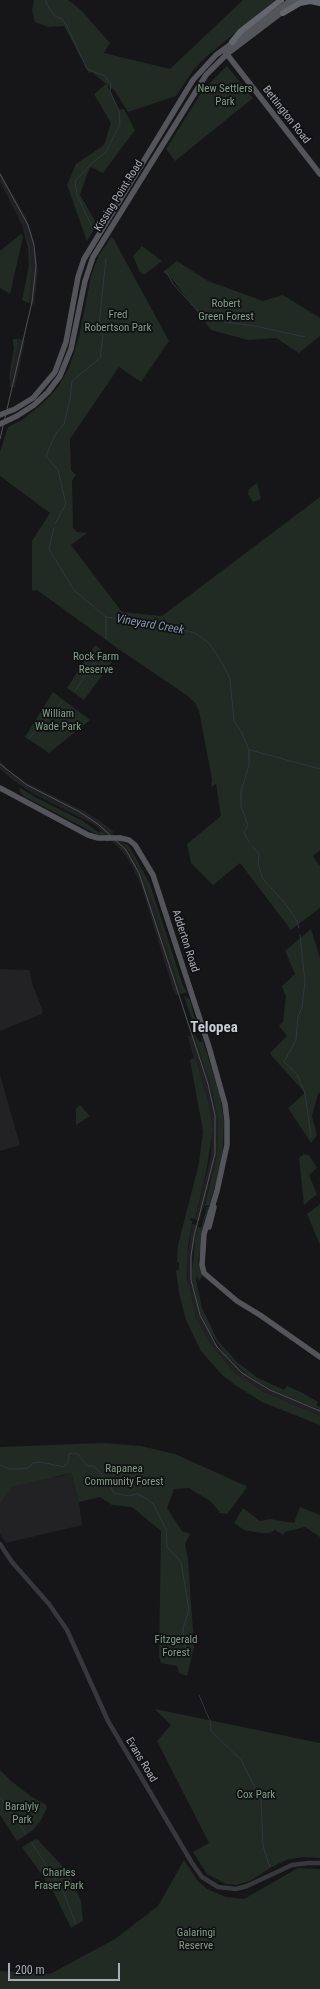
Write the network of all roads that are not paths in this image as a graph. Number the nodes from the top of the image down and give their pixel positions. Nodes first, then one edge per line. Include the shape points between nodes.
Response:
1 (281, 0) edge
2 (291, 0) edge
3 (298, 0) edge
4 (320, 3) edge
5 (283, 13) junction
6 (232, 42) junction
7 (222, 50) junction
8 (227, 54) junction
9 (320, 174) edge
10 (0, 415) edge
11 (0, 424) edge
12 (0, 788) edge
13 (320, 1357) edge
14 (0, 1544) edge
15 (320, 1863) edge

1 - 6 highway
2 - 6 main road, Kissing Point Road
3 - 5 main road, Kissing Point Road
4 - 5 highway via 300,3
5 - 8 main road, Kissing Point Road
6 - 7 main road, Kissing Point Road
7 - 8 main road, Bettington Road
7 - 10 main road, Kissing Point Road via 193,80 81,265 66,342 55,372 32,398 16,409
8 - 9 main road, Bettington Road
8 - 11 main road, Kissing Point Road via 198,86 100,245 86,274 71,349 60,376 34,405
12 - 13 main road, Adderton Road, bridge via 88,834 98,838 129,840 135,845 153,875 222,1089 226,1115 225,1157 204,1236 204,1273 209,1280 239,1298
14 - 15 street, Evans Road via 67,1630 108,1721 202,1877 218,1887 236,1889 292,1865

